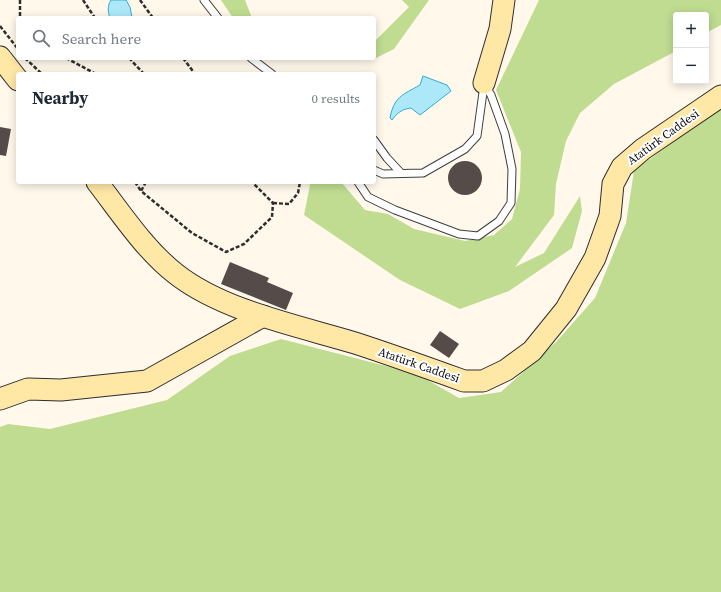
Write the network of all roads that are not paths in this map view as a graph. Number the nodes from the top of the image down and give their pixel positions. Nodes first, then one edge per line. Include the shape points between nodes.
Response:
1 (204, 0) edge
2 (504, 0) edge
3 (216, 16) edge
4 (0, 57) edge
5 (254, 60) edge
6 (269, 72) edge
7 (16, 77) edge
8 (484, 83) junction
9 (721, 96) edge
10 (376, 143) edge
11 (376, 171) edge
12 (400, 172) junction
13 (99, 184) edge
14 (359, 184) edge
15 (263, 316) junction
16 (0, 399) edge

1 - 3 lane
2 - 8 street via 500,29
4 - 7 street
5 - 6 lane
8 - 12 lane via 477,136 465,149 423,173
8 - 14 lane via 491,95 504,134 512,169 511,203 499,221 478,236 459,234 368,197
9 - 15 street, Atatürk Caddesi via 643,149 622,167 613,184 610,216 596,258 566,309 532,351 506,370 483,382 464,382 357,344
10 - 12 lane
11 - 12 lane via 383,174
13 - 15 street, Atatürk Caddesi via 140,238 176,274 213,296
15 - 16 street via 147,381 62,390 28,389

